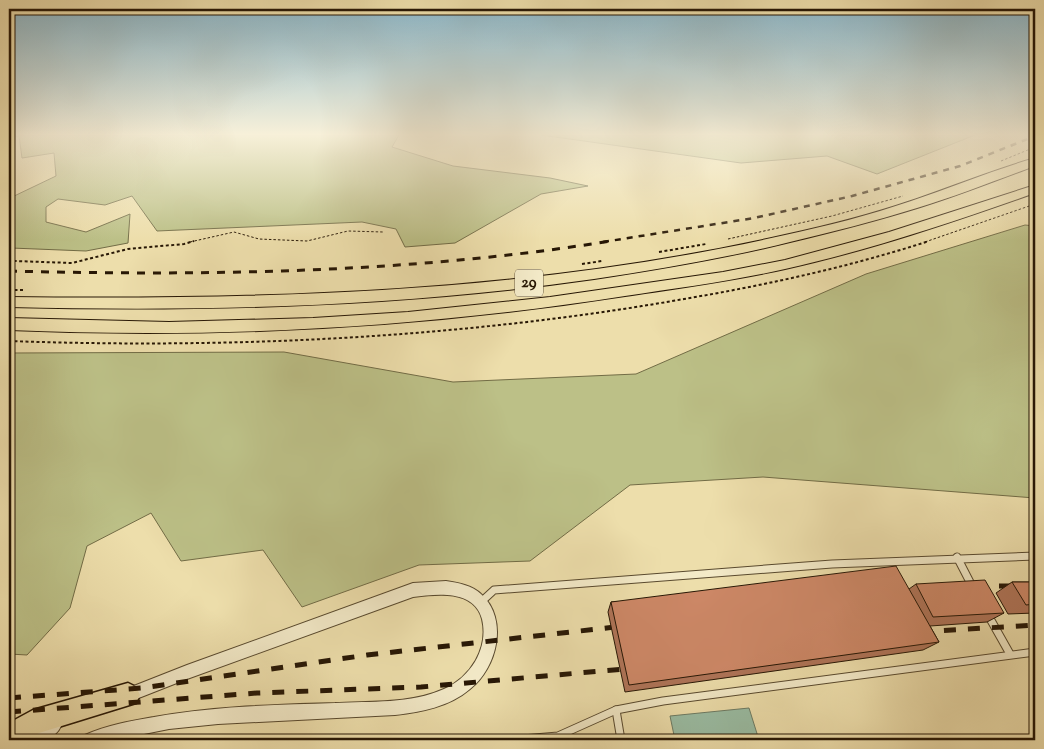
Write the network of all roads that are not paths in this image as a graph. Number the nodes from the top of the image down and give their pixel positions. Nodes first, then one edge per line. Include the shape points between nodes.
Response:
1 (1015, 170) edge
2 (1035, 189) edge
3 (9, 302) edge
4 (9, 324) edge
5 (1035, 556) edge
6 (957, 557) junction
7 (974, 589) edge
8 (481, 602) junction
9 (983, 606) edge
10 (1035, 652) edge
11 (1010, 654) junction
12 (128, 695) junction
13 (616, 710) junction
14 (9, 738) edge
15 (558, 738) edge
16 (30, 740) edge
17 (90, 740) edge
18 (511, 740) edge
19 (621, 740) edge

1 - 3 highway, 29 via 980,184 846,224 736,251 557,280 419,295 272,302 122,305
2 - 4 highway, 29 via 848,248 759,270 570,300 420,318 266,326
5 - 6 lane
6 - 7 lane
6 - 8 lane via 494,590
8 - 12 street via 469,593 446,586 413,590
8 - 17 street via 488,616 490,635 487,653 481,667 465,686 446,696 379,709 210,716 122,730
9 - 11 lane
10 - 11 lane
11 - 13 lane
12 - 14 main road via 32,722
12 - 16 street via 68,719
13 - 15 lane
13 - 19 lane
15 - 18 lane

